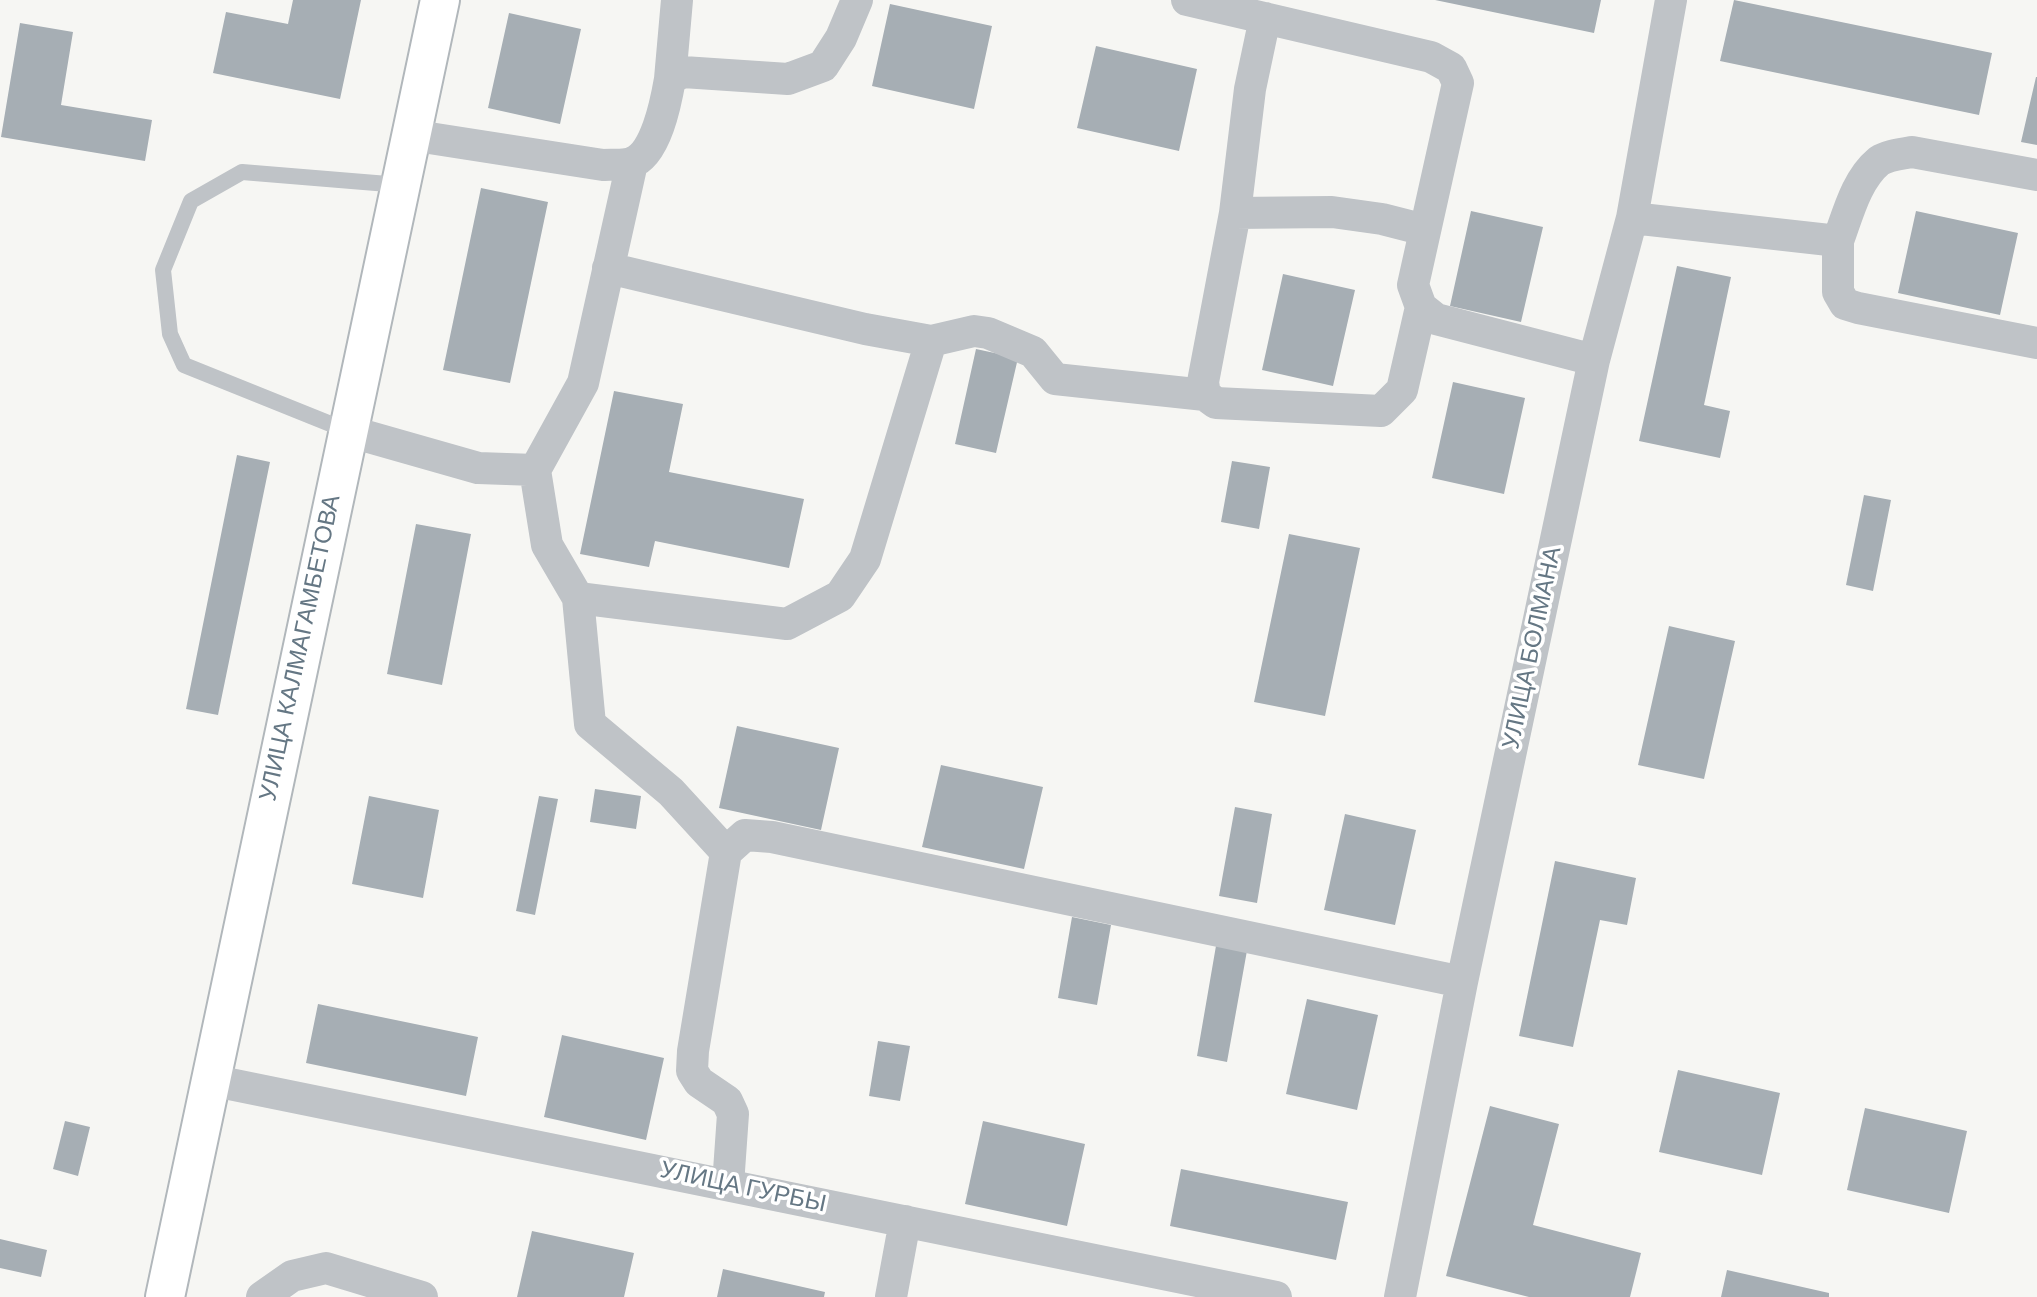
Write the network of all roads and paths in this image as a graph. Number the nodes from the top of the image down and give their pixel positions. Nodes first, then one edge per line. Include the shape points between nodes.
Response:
1 (440, 0) edge
2 (677, 0) edge
3 (857, 0) edge
4 (1187, 0) edge
5 (1671, 0) edge
6 (1265, 18) junction
7 (670, 79) junction
8 (410, 135) junction
9 (632, 163) junction
10 (2037, 176) edge
11 (400, 185) junction
12 (1235, 213) junction
13 (1632, 218) junction
14 (1425, 230) junction
15 (1838, 241) junction
16 (608, 268) junction
17 (1421, 307) junction
18 (931, 341) junction
19 (2037, 343) edge
20 (1594, 360) junction
21 (1205, 396) junction
22 (348, 430) junction
23 (535, 470) junction
24 (578, 598) junction
25 (726, 852) junction
26 (1462, 982) junction
27 (210, 1080) junction
28 (728, 1185) junction
29 (905, 1222) junction
30 (165, 1297) edge
31 (262, 1297) edge
32 (422, 1297) edge
33 (891, 1297) edge
34 (1276, 1297) edge
35 (1400, 1297) edge

1 - 8 street, УЛИЦА КАЛМАГАМБЕТОВА
2 - 7 street
3 - 7 street via 823,66 788,79 683,72
4 - 6 street
5 - 13 street, УЛИЦА БОЛМАНА
6 - 12 street via 1250,89
6 - 14 street via 1431,57 1451,68 1458,83
7 - 9 street via 650,148
8 - 9 street via 603,165
8 - 11 street, УЛИЦА КАЛМАГАМБЕТОВА
9 - 16 street
10 - 15 street via 1912,152 1896,155 1880,161 1858,187
11 - 22 street, УЛИЦА КАЛМАГАМБЕТОВА
11 - 22 lane via 242,172 191,201 163,270 170,334 184,365
12 - 14 street via 1332,212
12 - 21 street via 1203,382
13 - 15 street
13 - 20 street, УЛИЦА БОЛМАНА
14 - 17 street via 1413,285
15 - 19 street via 1838,292 1845,304
16 - 18 street
16 - 23 street via 583,383
17 - 20 street via 1436,318
17 - 21 street via 1402,390 1381,411 1216,403
18 - 21 street via 988,332 1033,352 1055,379
18 - 24 street via 865,559 840,596 787,624
20 - 26 street, УЛИЦА БОЛМАНА
22 - 23 street via 478,468
22 - 27 street, УЛИЦА КАЛМАГАМБЕТОВА
23 - 24 street via 547,545
24 - 25 street via 590,724 671,792
25 - 26 street via 745,835 772,836
25 - 28 street via 692,1071 699,1082 727,1101 733,1114
26 - 35 street, УЛИЦА БОЛМАНА
27 - 28 street, УЛИЦА ГУРБЫ
27 - 30 street, УЛИЦА КАЛМАГАМБЕТОВА
28 - 29 street, УЛИЦА ГУРБЫ
29 - 33 street
29 - 34 street, УЛИЦА ГУРБЫ
31 - 32 street via 292,1276 326,1268

